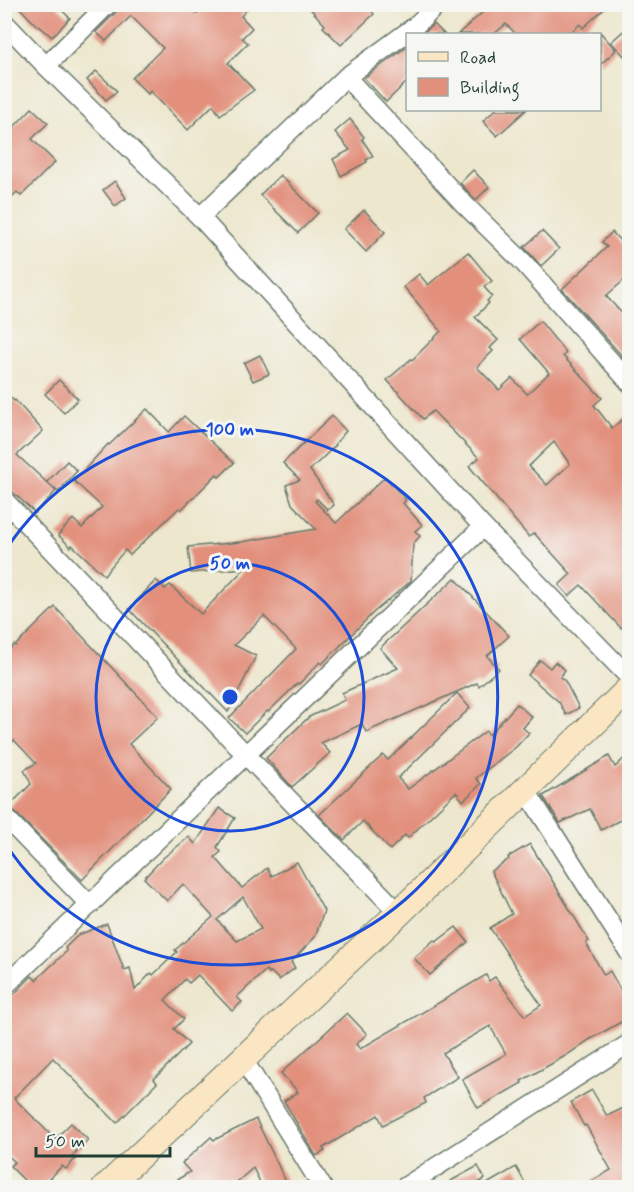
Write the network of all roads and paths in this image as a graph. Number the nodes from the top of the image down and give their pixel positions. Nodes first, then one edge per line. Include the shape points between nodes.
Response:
1 (108, 4) edge
2 (438, 4) edge
3 (4, 22) edge
4 (46, 66) junction
5 (346, 77) junction
6 (200, 217) junction
7 (630, 383) edge
8 (4, 500) edge
9 (483, 527) junction
10 (630, 678) edge
11 (630, 688) edge
12 (246, 755) junction
13 (525, 789) junction
14 (4, 816) edge
15 (90, 905) junction
16 (399, 913) junction
17 (630, 954) edge
18 (4, 987) edge
19 (630, 1042) edge
20 (243, 1059) junction
21 (105, 1188) edge
22 (323, 1188) edge
23 (403, 1188) edge

1 - 4 street
2 - 5 street via 414,27
3 - 4 street
4 - 6 street
5 - 6 street
5 - 7 street via 523,262
6 - 9 street
8 - 12 street
9 - 10 street
9 - 12 street
11 - 13 street
12 - 15 street
12 - 16 street
13 - 16 street
13 - 17 street
14 - 15 street
15 - 18 street
16 - 20 street
19 - 23 street
20 - 21 street
20 - 22 street

